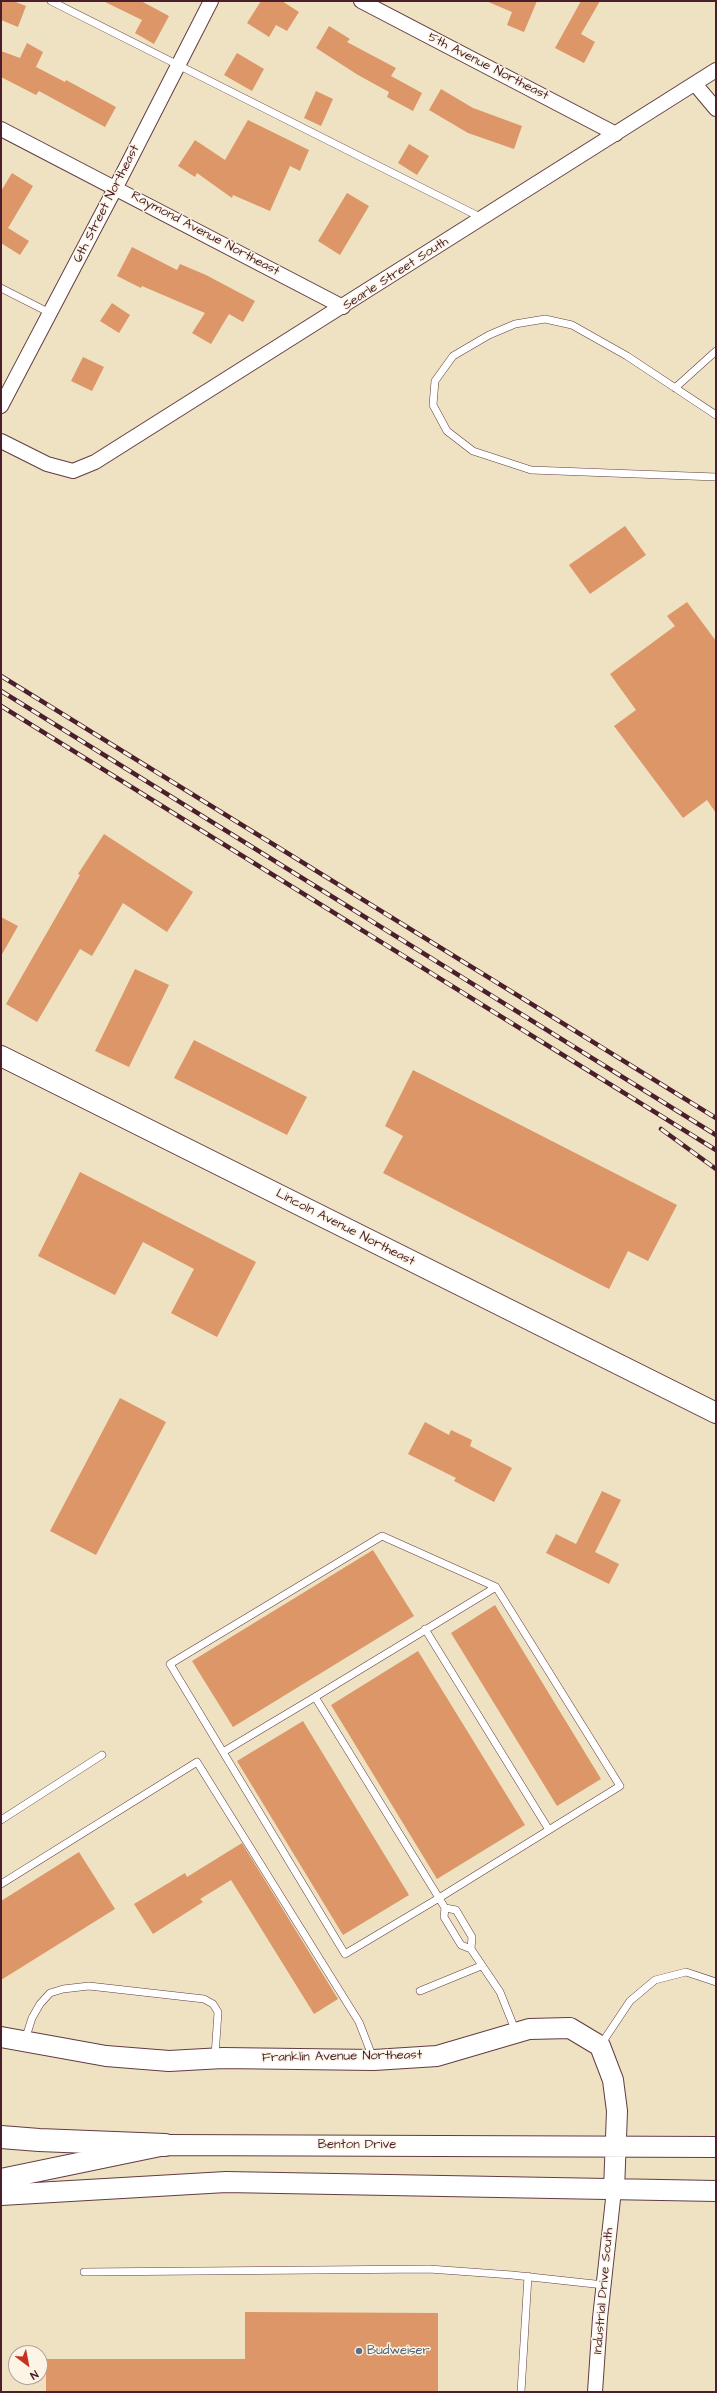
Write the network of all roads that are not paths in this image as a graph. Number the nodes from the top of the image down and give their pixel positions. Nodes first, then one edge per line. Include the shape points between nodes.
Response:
1 (51, 1) edge
2 (211, 1) edge
3 (361, 1) edge
4 (178, 66) junction
5 (716, 70) edge
6 (695, 84) junction
7 (716, 109) edge
8 (1, 129) edge
9 (616, 134) junction
10 (116, 187) junction
11 (483, 218) junction
12 (1, 288) edge
13 (344, 307) junction
14 (50, 313) junction
15 (716, 351) edge
16 (675, 388) junction
17 (1, 406) edge
18 (716, 415) edge
19 (1, 441) edge
20 (716, 477) edge
21 (1, 1056) edge
22 (716, 1413) edge
23 (496, 1587) junction
24 (426, 1629) junction
25 (315, 1697) junction
26 (223, 1752) junction
27 (102, 1756) dead end
28 (1, 1820) edge
29 (548, 1830) junction
30 (1, 1884) edge
31 (439, 1898) junction
32 (445, 1908) junction
33 (471, 1949) junction
34 (481, 1966) junction
35 (716, 1982) edge
36 (420, 1991) dead end
37 (516, 2032) junction
38 (1, 2037) edge
39 (24, 2042) junction
40 (600, 2046) junction
41 (215, 2059) junction
42 (374, 2060) junction
43 (1, 2137) edge
44 (165, 2145) junction
45 (614, 2146) junction
46 (716, 2147) edge
47 (1, 2178) edge
48 (614, 2190) junction
49 (716, 2191) edge
50 (1, 2195) edge
51 (84, 2272) dead end
52 (528, 2276) junction
53 (604, 2285) junction
54 (521, 2392) edge
55 (596, 2392) edge

1 - 4 lane
2 - 4 street, 6th Street Northeast
3 - 9 street, 5th Avenue Northeast
4 - 10 street, 6th Street Northeast
4 - 11 lane
5 - 6 street, Searle Street South
6 - 7 street
6 - 9 street, Searle Street South
8 - 10 street, Raymond Avenue Northeast
9 - 11 street, Searle Street South
10 - 13 street, Raymond Avenue Northeast
10 - 14 street, 6th Street Northeast
11 - 13 street, Searle Street South
12 - 14 lane
13 - 19 street, Searle Street South via 96,462 73,471 47,464
14 - 17 street, 6th Street Northeast
15 - 16 lane
16 - 18 lane
16 - 20 lane via 627,356 572,325 545,320 515,324 489,335 453,356 435,381 433,404 447,431 473,451 531,470
21 - 22 street, Lincoln Avenue Northeast
23 - 24 lane
23 - 26 lane via 382,1536 170,1664
23 - 29 lane via 620,1786
24 - 25 lane
24 - 29 lane
25 - 26 lane
25 - 31 lane
26 - 31 lane via 346,1954
27 - 28 lane
29 - 31 lane
30 - 42 lane via 197,1762 359,2022
31 - 32 lane
32 - 33 lane via 444,1917 461,1945
32 - 33 lane via 456,1910 472,1937
33 - 34 lane
34 - 36 lane
34 - 37 lane via 500,1992
35 - 40 lane via 686,1972 654,1980 630,2001
37 - 40 street, Franklin Avenue Northeast via 529,2028 570,2028
37 - 42 street, Franklin Avenue Northeast via 437,2056
38 - 39 street, Franklin Avenue Northeast
39 - 41 street, Franklin Avenue Northeast via 106,2056 169,2061
39 - 41 lane via 32,2018 50,1993 63,1988 89,1986 204,1999 213,2004 218,2012
40 - 45 street via 614,2088 618,2111
41 - 42 street, Franklin Avenue Northeast
43 - 44 highway
44 - 45 street, Benton Drive
44 - 47 street, Benton Drive
45 - 46 street, Benton Drive
45 - 48 street
48 - 49 street
48 - 50 street via 226,2182
48 - 53 street, Industrial Drive South
51 - 52 lane via 429,2269
52 - 53 lane
52 - 54 lane
53 - 55 street, Industrial Drive South

